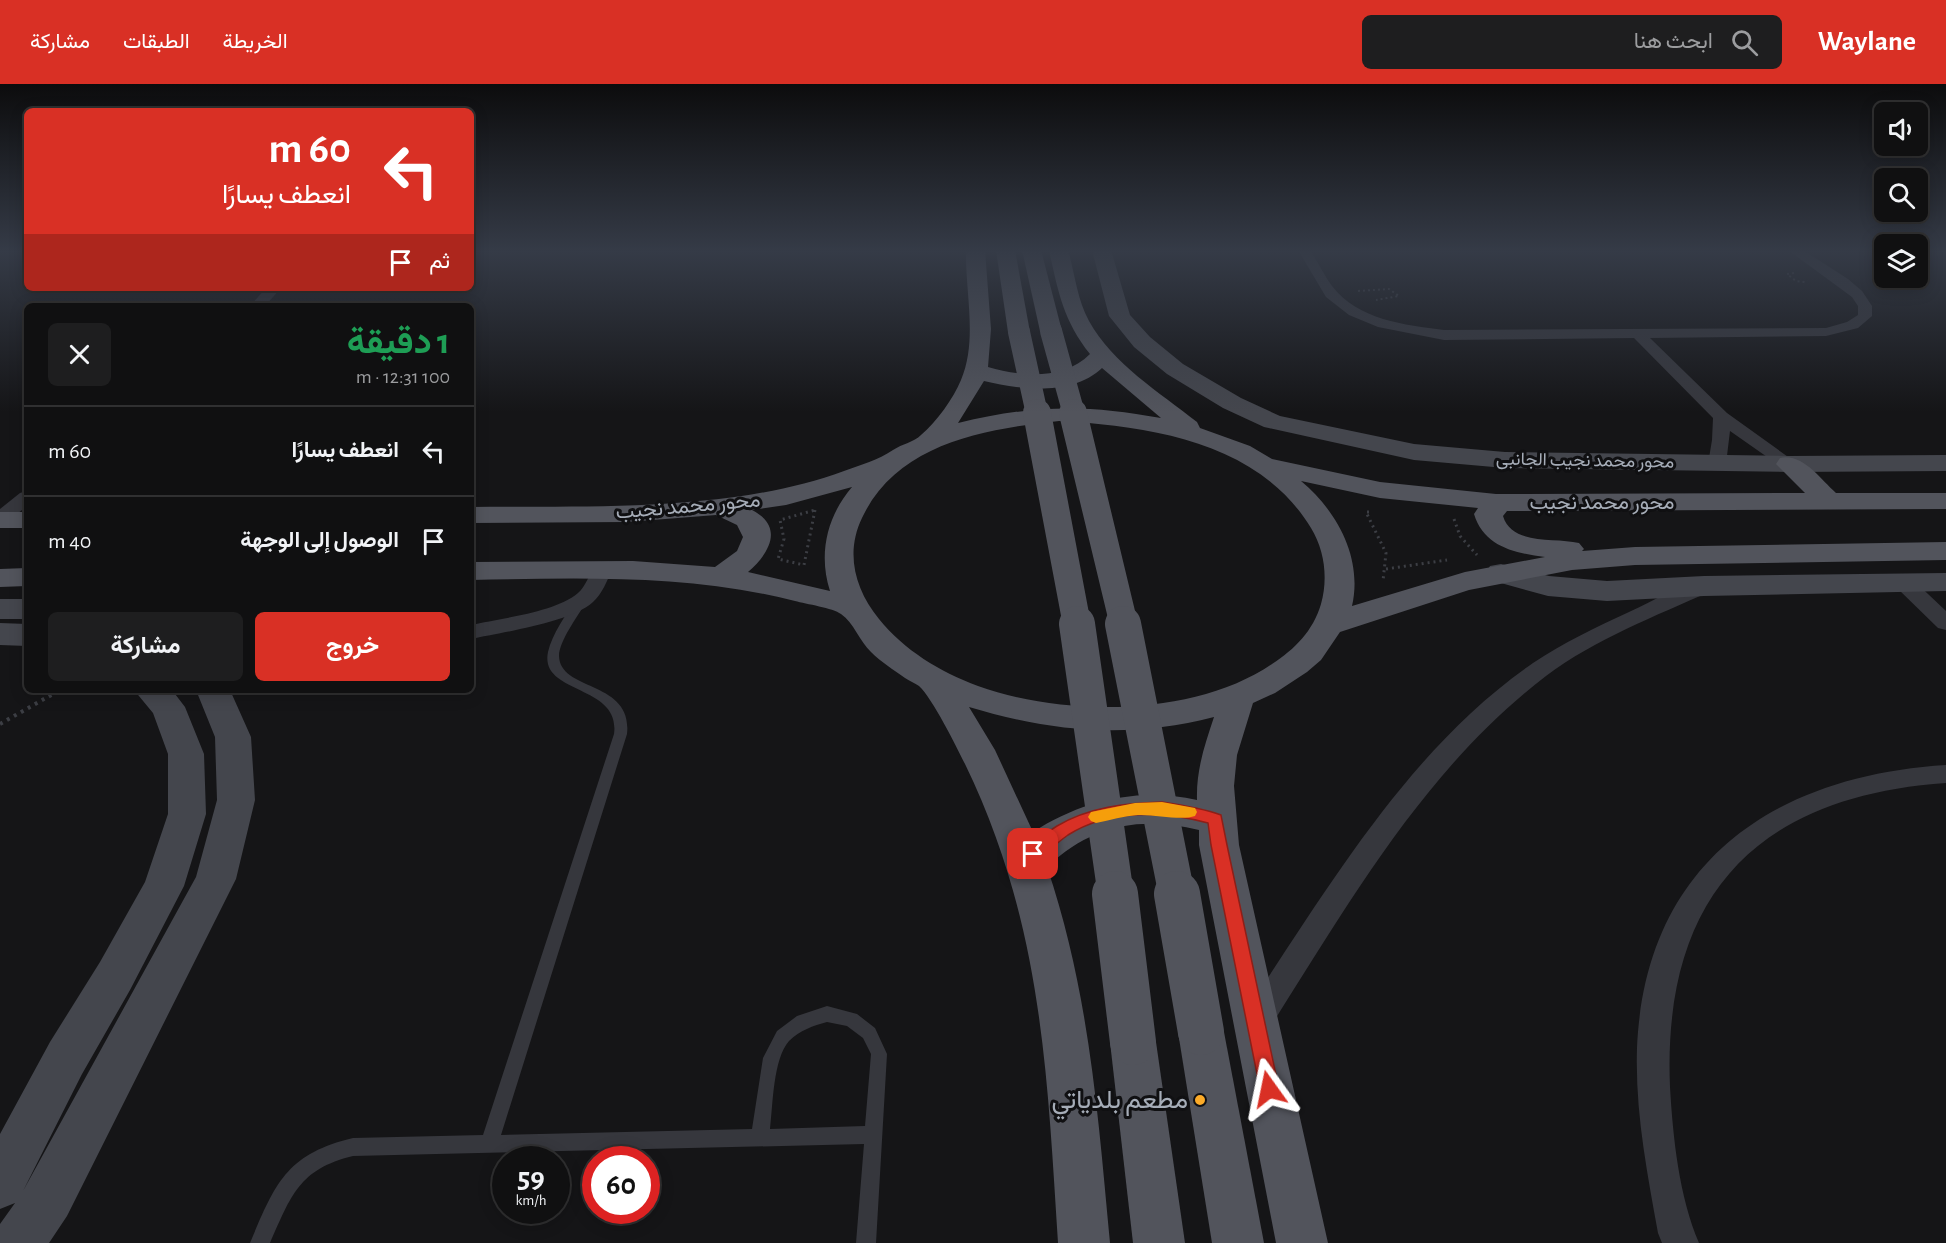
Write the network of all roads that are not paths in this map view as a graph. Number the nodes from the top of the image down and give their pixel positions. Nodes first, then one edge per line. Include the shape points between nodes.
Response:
1 (978, 304) edge
2 (1025, 304) edge
3 (1034, 304) edge
4 (1071, 304) edge
5 (1117, 304) edge
6 (1342, 304) edge
7 (1866, 304) edge
8 (1035, 331) junction
9 (1638, 333) junction
10 (1103, 354) junction
11 (976, 371) junction
12 (1721, 417) junction
13 (1197, 434) junction
14 (930, 441) junction
15 (898, 459) junction
16 (1946, 463) edge
17 (1262, 464) junction
18 (1717, 464) junction
19 (1789, 464) junction
20 (24, 499) edge
21 (1946, 501) edge
22 (1512, 502) junction
23 (1830, 502) junction
24 (714, 506) junction
25 (474, 515) edge
26 (0, 519) edge
27 (24, 519) edge
28 (1946, 551) edge
29 (1611, 558) junction
30 (602, 570) junction
31 (474, 571) edge
32 (1501, 573) junction
33 (719, 576) junction
34 (24, 577) edge
35 (0, 578) edge
36 (1903, 582) junction
37 (1946, 582) edge
38 (1704, 586) junction
39 (580, 602) junction
40 (853, 607) junction
41 (0, 609) edge
42 (24, 609) edge
43 (1946, 623) edge
44 (1330, 624) junction
45 (474, 631) edge
46 (0, 633) edge
47 (24, 635) edge
48 (930, 677) junction
49 (154, 693) edge
50 (214, 693) edge
51 (1238, 697) junction
52 (1946, 774) edge
53 (1216, 819) junction
54 (1025, 863) junction
55 (1255, 1023) junction
56 (874, 1135) junction
57 (760, 1138) junction
58 (489, 1144) junction
59 (0, 1184) edge
60 (18, 1243) edge
61 (260, 1243) edge
62 (866, 1243) edge
63 (1084, 1243) edge
64 (1159, 1243) edge
65 (1238, 1243) edge
66 (1302, 1243) edge
67 (1681, 1243) edge

1 - 11 main road via 980,358
2 - 8 main road
3 - 8 main road
4 - 10 main road
5 - 18 street, محور محمد نجيب الجانبى via 1120,316 1142,342 1175,369 1273,422 1414,452 1505,460
6 - 9 street via 1396,327 1444,335
7 - 9 street via 1866,318 1852,327 1826,332
8 - 64 main road, bridge via 1051,477 1111,848
8 - 65 main road, bridge via 1091,476 1138,683
9 - 12 street
10 - 11 main road via 1091,366 1058,378 1016,380
10 - 13 main road
11 - 14 main road via 964,399
12 - 18 street
12 - 19 street
13 - 14 main road via 1129,418 1059,414 992,422
13 - 17 main road
14 - 15 main road
15 - 24 main road, محور محمد نجيب via 818,488
15 - 40 main road via 860,493 847,513 840,536 839,567
16 - 19 street, محور محمد نجيب الجانبى
17 - 22 main road, محور محمد نجيب via 1380,490
17 - 44 main road via 1291,485 1314,509 1331,536 1340,564 1340,594
18 - 19 street, محور محمد نجيب الجانبى
19 - 23 main road
20 - 26 street
21 - 23 main road, محور محمد نجيب
22 - 23 main road, محور محمد نجيب
22 - 29 main road via 1498,505 1488,514 1492,527 1511,540 1537,548 1581,550
24 - 25 main road, محور محمد نجيب
24 - 33 main road via 748,518 756,528 758,541 752,554 738,567
26 - 27 main road
28 - 29 main road
29 - 32 main road
30 - 31 main road
30 - 33 main road
30 - 39 street
32 - 38 street via 1581,591
32 - 44 main road via 1420,594
33 - 40 main road
34 - 35 main road
36 - 37 street
36 - 38 street
36 - 43 street
38 - 55 street via 1590,638 1538,670 1473,724 1374,845
39 - 45 street
39 - 58 lane via 553,654 555,668 566,679 603,694 616,708 621,726 618,746
40 - 48 main road via 883,644
41 - 42 street
44 - 51 main road via 1309,652 1278,677
46 - 47 street
48 - 51 main road via 1011,708 1058,717 1153,717 1197,710
48 - 54 main road via 958,715 982,759
49 - 59 street via 168,707 186,754 187,814 164,886
50 - 60 street via 233,736 236,800 216,879 49,1198
51 - 53 main road via 1219,755
52 - 67 street via 1862,785 1805,804 1757,832 1716,869 1684,916 1662,975 1653,1046 1656,1131
53 - 54 main road via 1162,808 1109,813 1062,831
53 - 55 main road
54 - 63 main road via 1059,994
55 - 66 main road
56 - 57 lane
56 - 57 lane via 879,1054 869,1033 850,1019 827,1014 803,1021 783,1036 771,1058
56 - 62 lane
57 - 58 lane
58 - 61 lane via 336,1150 301,1170 286,1186

